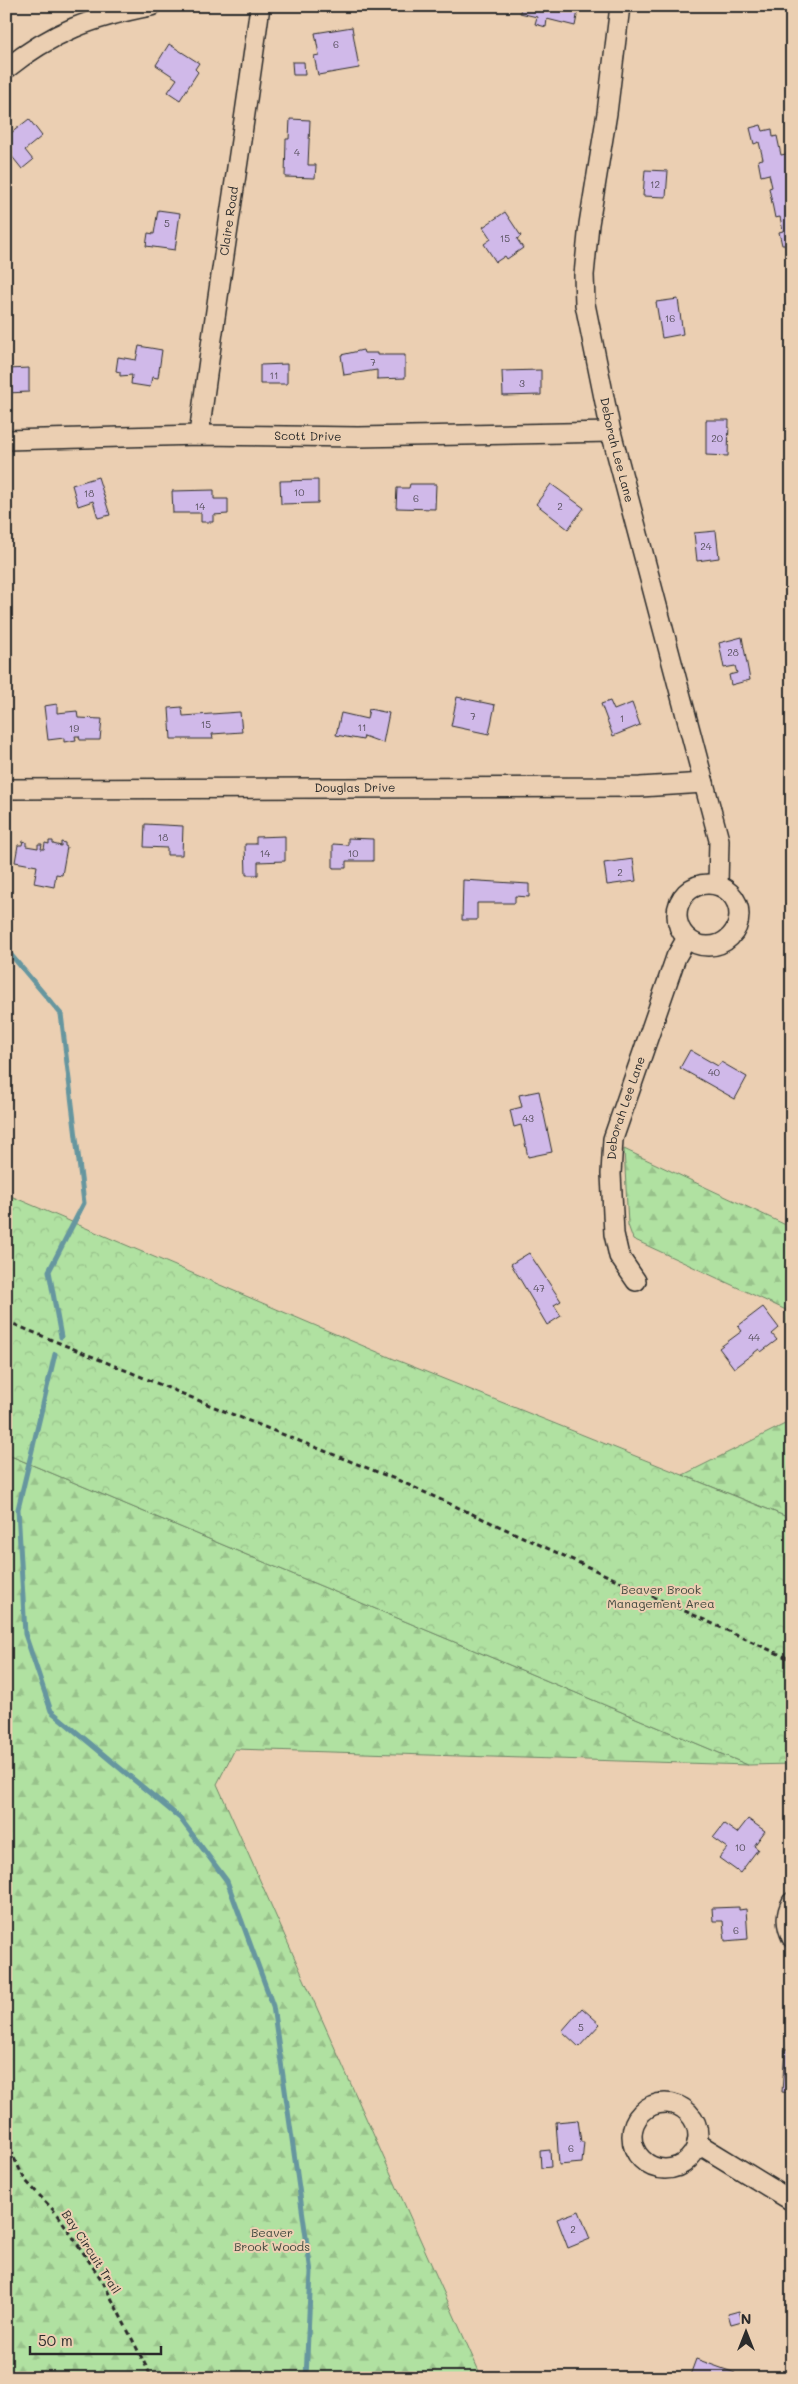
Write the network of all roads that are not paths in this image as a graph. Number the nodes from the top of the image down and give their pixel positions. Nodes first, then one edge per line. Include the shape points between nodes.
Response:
1 (151, 6) edge
2 (260, 6) edge
3 (620, 6) edge
4 (6, 69) edge
5 (611, 432) junction
6 (199, 435) junction
7 (6, 440) edge
8 (704, 783) junction
9 (6, 790) edge
10 (718, 885) junction
11 (687, 938) junction
12 (636, 1281) dead end
13 (792, 1902) edge
14 (792, 1938) edge
15 (697, 2143) dead end
16 (792, 2201) edge

1 - 4 street via 92,20 59,33
2 - 6 street, Claire Road
3 - 5 street, Deborah Lee Lane via 584,276 586,304
5 - 6 street, Scott Drive via 358,437
5 - 8 street, Deborah Lee Lane
6 - 7 street, Scott Drive
8 - 9 street, Douglas Drive via 640,787
8 - 10 street, Deborah Lee Lane via 720,840
10 - 11 street via 698,885 682,897 676,916
10 - 11 street via 728,890 738,905 740,920 736,929 730,938 711,946 700,946
11 - 12 street, Deborah Lee Lane via 676,957 613,1139 611,1174 615,1240 619,1256
13 - 14 street via 787,1911 787,1926
15 - 16 street

